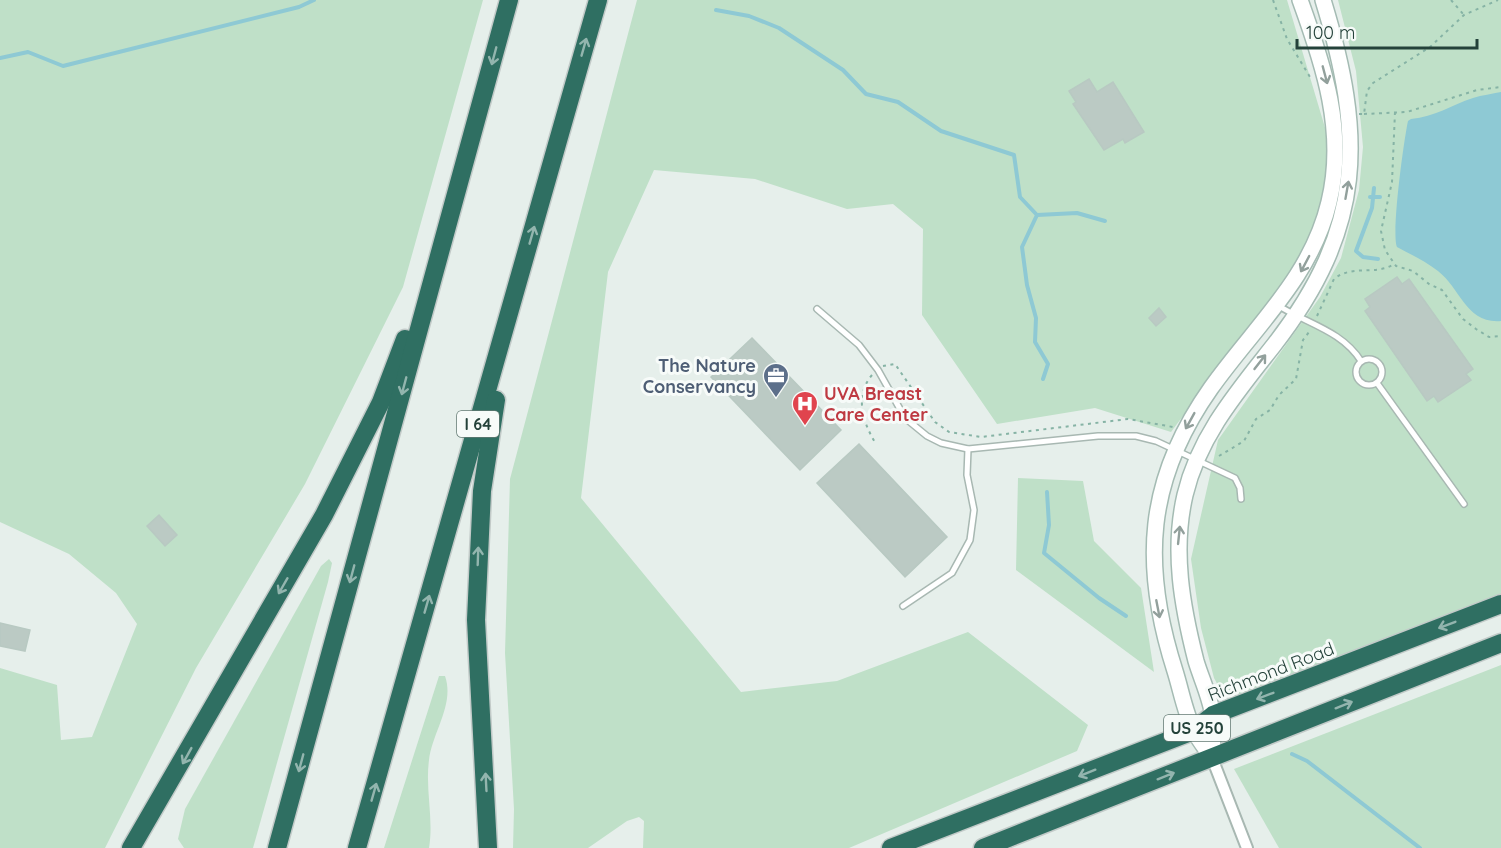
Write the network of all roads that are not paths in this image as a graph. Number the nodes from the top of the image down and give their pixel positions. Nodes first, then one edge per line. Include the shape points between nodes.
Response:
1 (509, 0) edge
2 (597, 0) edge
3 (1300, 0) edge
4 (1323, 0) edge
5 (465, 164) junction
6 (521, 275) junction
7 (1277, 305) junction
8 (817, 309) dead end
9 (1295, 316) junction
10 (1361, 361) junction
11 (1377, 382) junction
12 (968, 449) junction
13 (1175, 450) junction
14 (1197, 460) junction
15 (1241, 499) dead end
16 (1464, 504) dead end
17 (1501, 604) edge
18 (903, 606) dead end
19 (1501, 643) edge
20 (1213, 715) junction
21 (1193, 730) junction
22 (1212, 758) junction
23 (175, 777) junction
24 (489, 845) edge
25 (131, 848) edge
26 (144, 848) edge
27 (277, 848) edge
28 (357, 848) edge
29 (891, 848) edge
30 (982, 848) edge
31 (1247, 848) edge

1 -> 5 highway
6 -> 2 highway, I 64
3 -> 7 street via 1326,75 1333,108 1335,158 1329,204 1316,241 1301,272
9 -> 4 street via 1318,275 1340,222 1357,114
5 -> 23 highway via 381,402 324,515
5 -> 27 highway
24 -> 6 highway via 476,620 478,547 487,455 501,377 518,316
28 -> 6 highway, I 64
7 - 9 lane
7 -> 13 street via 1213,386
8 - 12 lane via 859,345 895,403 916,428 941,442
9 - 10 lane via 1340,338
14 -> 9 street via 1217,419
10 - 11 lane via 1356,370 1358,380 1367,385
10 - 11 lane via 1371,358 1380,363 1382,374
11 - 16 lane
12 - 13 lane via 1115,435 1136,436
12 - 18 lane via 967,475 974,510 970,540 952,573
13 - 14 lane
13 -> 21 street via 1156,519 1153,572 1162,627
14 - 15 lane via 1234,478
20 -> 14 street via 1196,658 1179,574 1181,516
17 -> 20 highway, Richmond Road / US 250
22 -> 19 highway, US 250
20 - 21 highway, Richmond Road / US 250
20 - 22 street
21 - 22 street
21 -> 29 highway, Richmond Road / US 250
30 -> 22 highway, US 250
22 - 31 street
23 - 25 highway
23 - 26 highway

